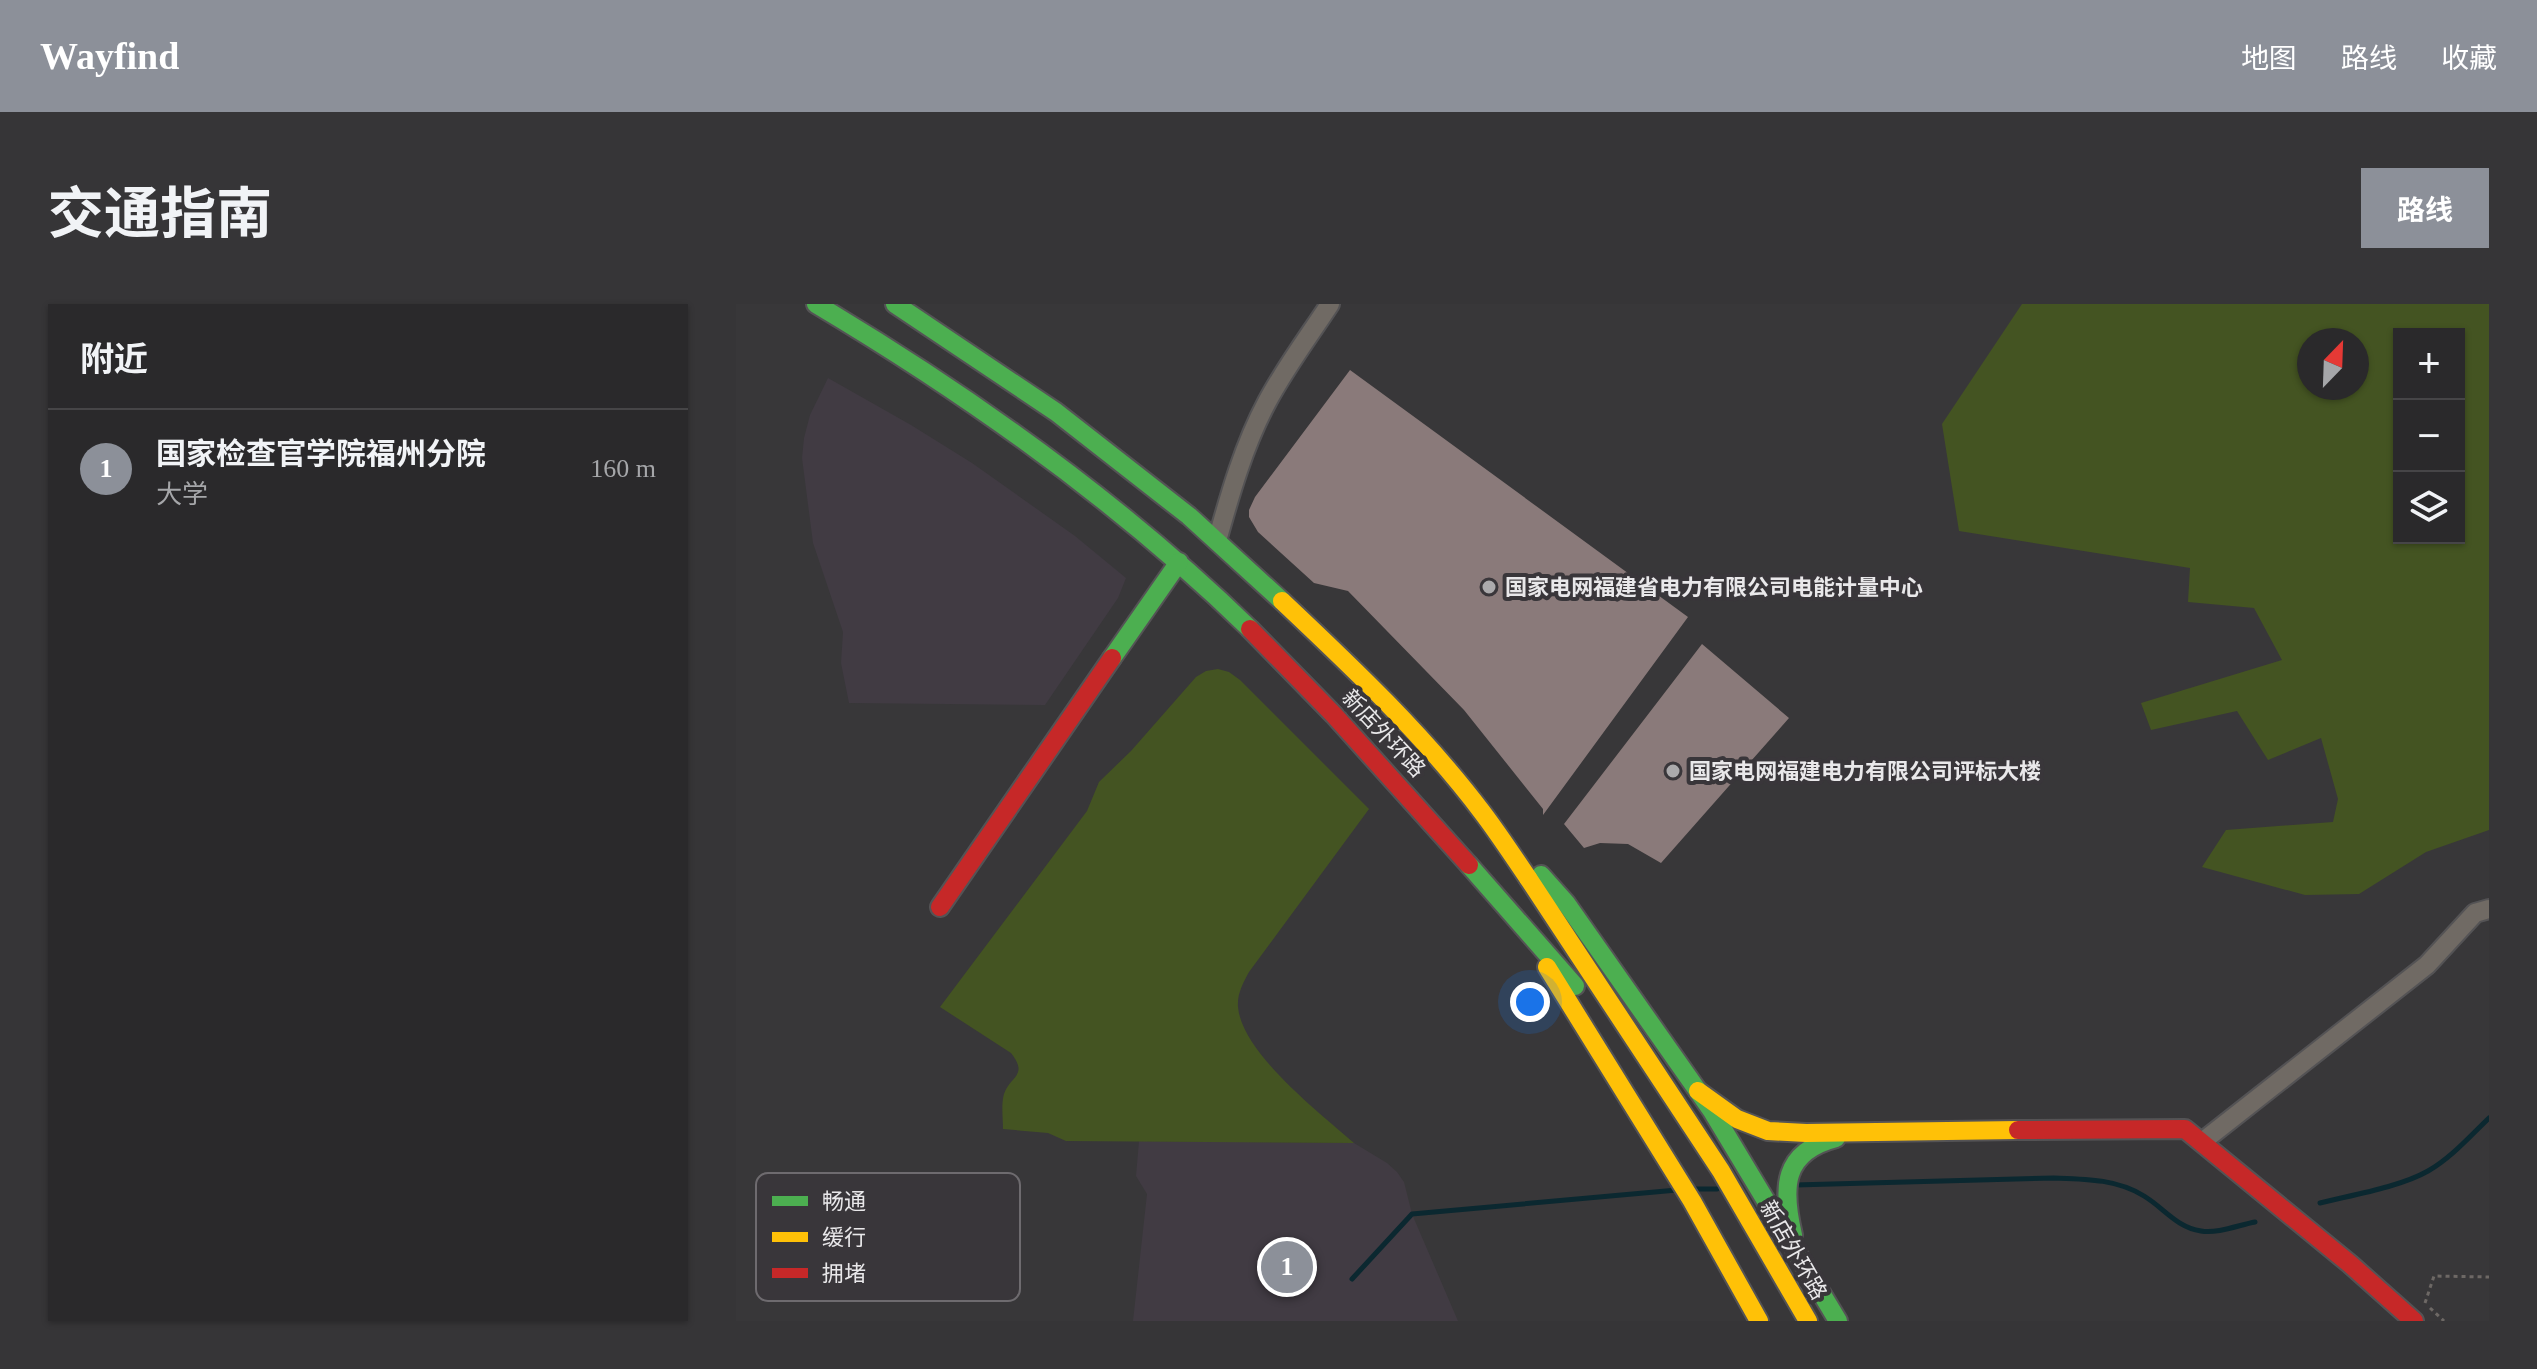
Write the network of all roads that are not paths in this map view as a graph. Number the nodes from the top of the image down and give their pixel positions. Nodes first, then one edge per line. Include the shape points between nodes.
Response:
1 (816, 304) edge
2 (895, 304) edge
3 (1330, 304) edge
4 (1217, 541) junction
5 (1179, 562) junction
6 (1482, 812) junction
7 (940, 907) dead end
8 (2489, 909) edge
9 (1525, 931) junction
10 (1626, 1059) dead end
11 (1698, 1091) junction
12 (1907, 1132) junction
13 (2202, 1142) junction
14 (1799, 1256) junction
15 (1759, 1321) edge
16 (1808, 1321) edge
17 (1838, 1321) edge
18 (2414, 1321) edge

1 - 5 main road, 新店外环路 via 1011,429
2 - 4 main road, 新店外环路 via 1056,412
3 - 4 street via 1260,415
4 - 6 main road, 新店外环路 via 1370,687
5 - 7 main road
5 - 9 main road, 新店外环路 via 1375,757
6 - 11 main road via 1566,903
6 - 16 main road, 新店外环路 via 1721,1171
8 - 13 street via 2475,913 2427,965
9 - 10 main road, 新店外环路 via 1575,986
9 - 15 main road via 1692,1201
11 - 12 main road via 1739,1121 1760,1129
11 - 14 main road
12 - 13 main road via 2185,1129
12 - 14 main road via 1822,1141 1805,1149 1790,1173 1787,1195
13 - 18 main road
14 - 17 main road

